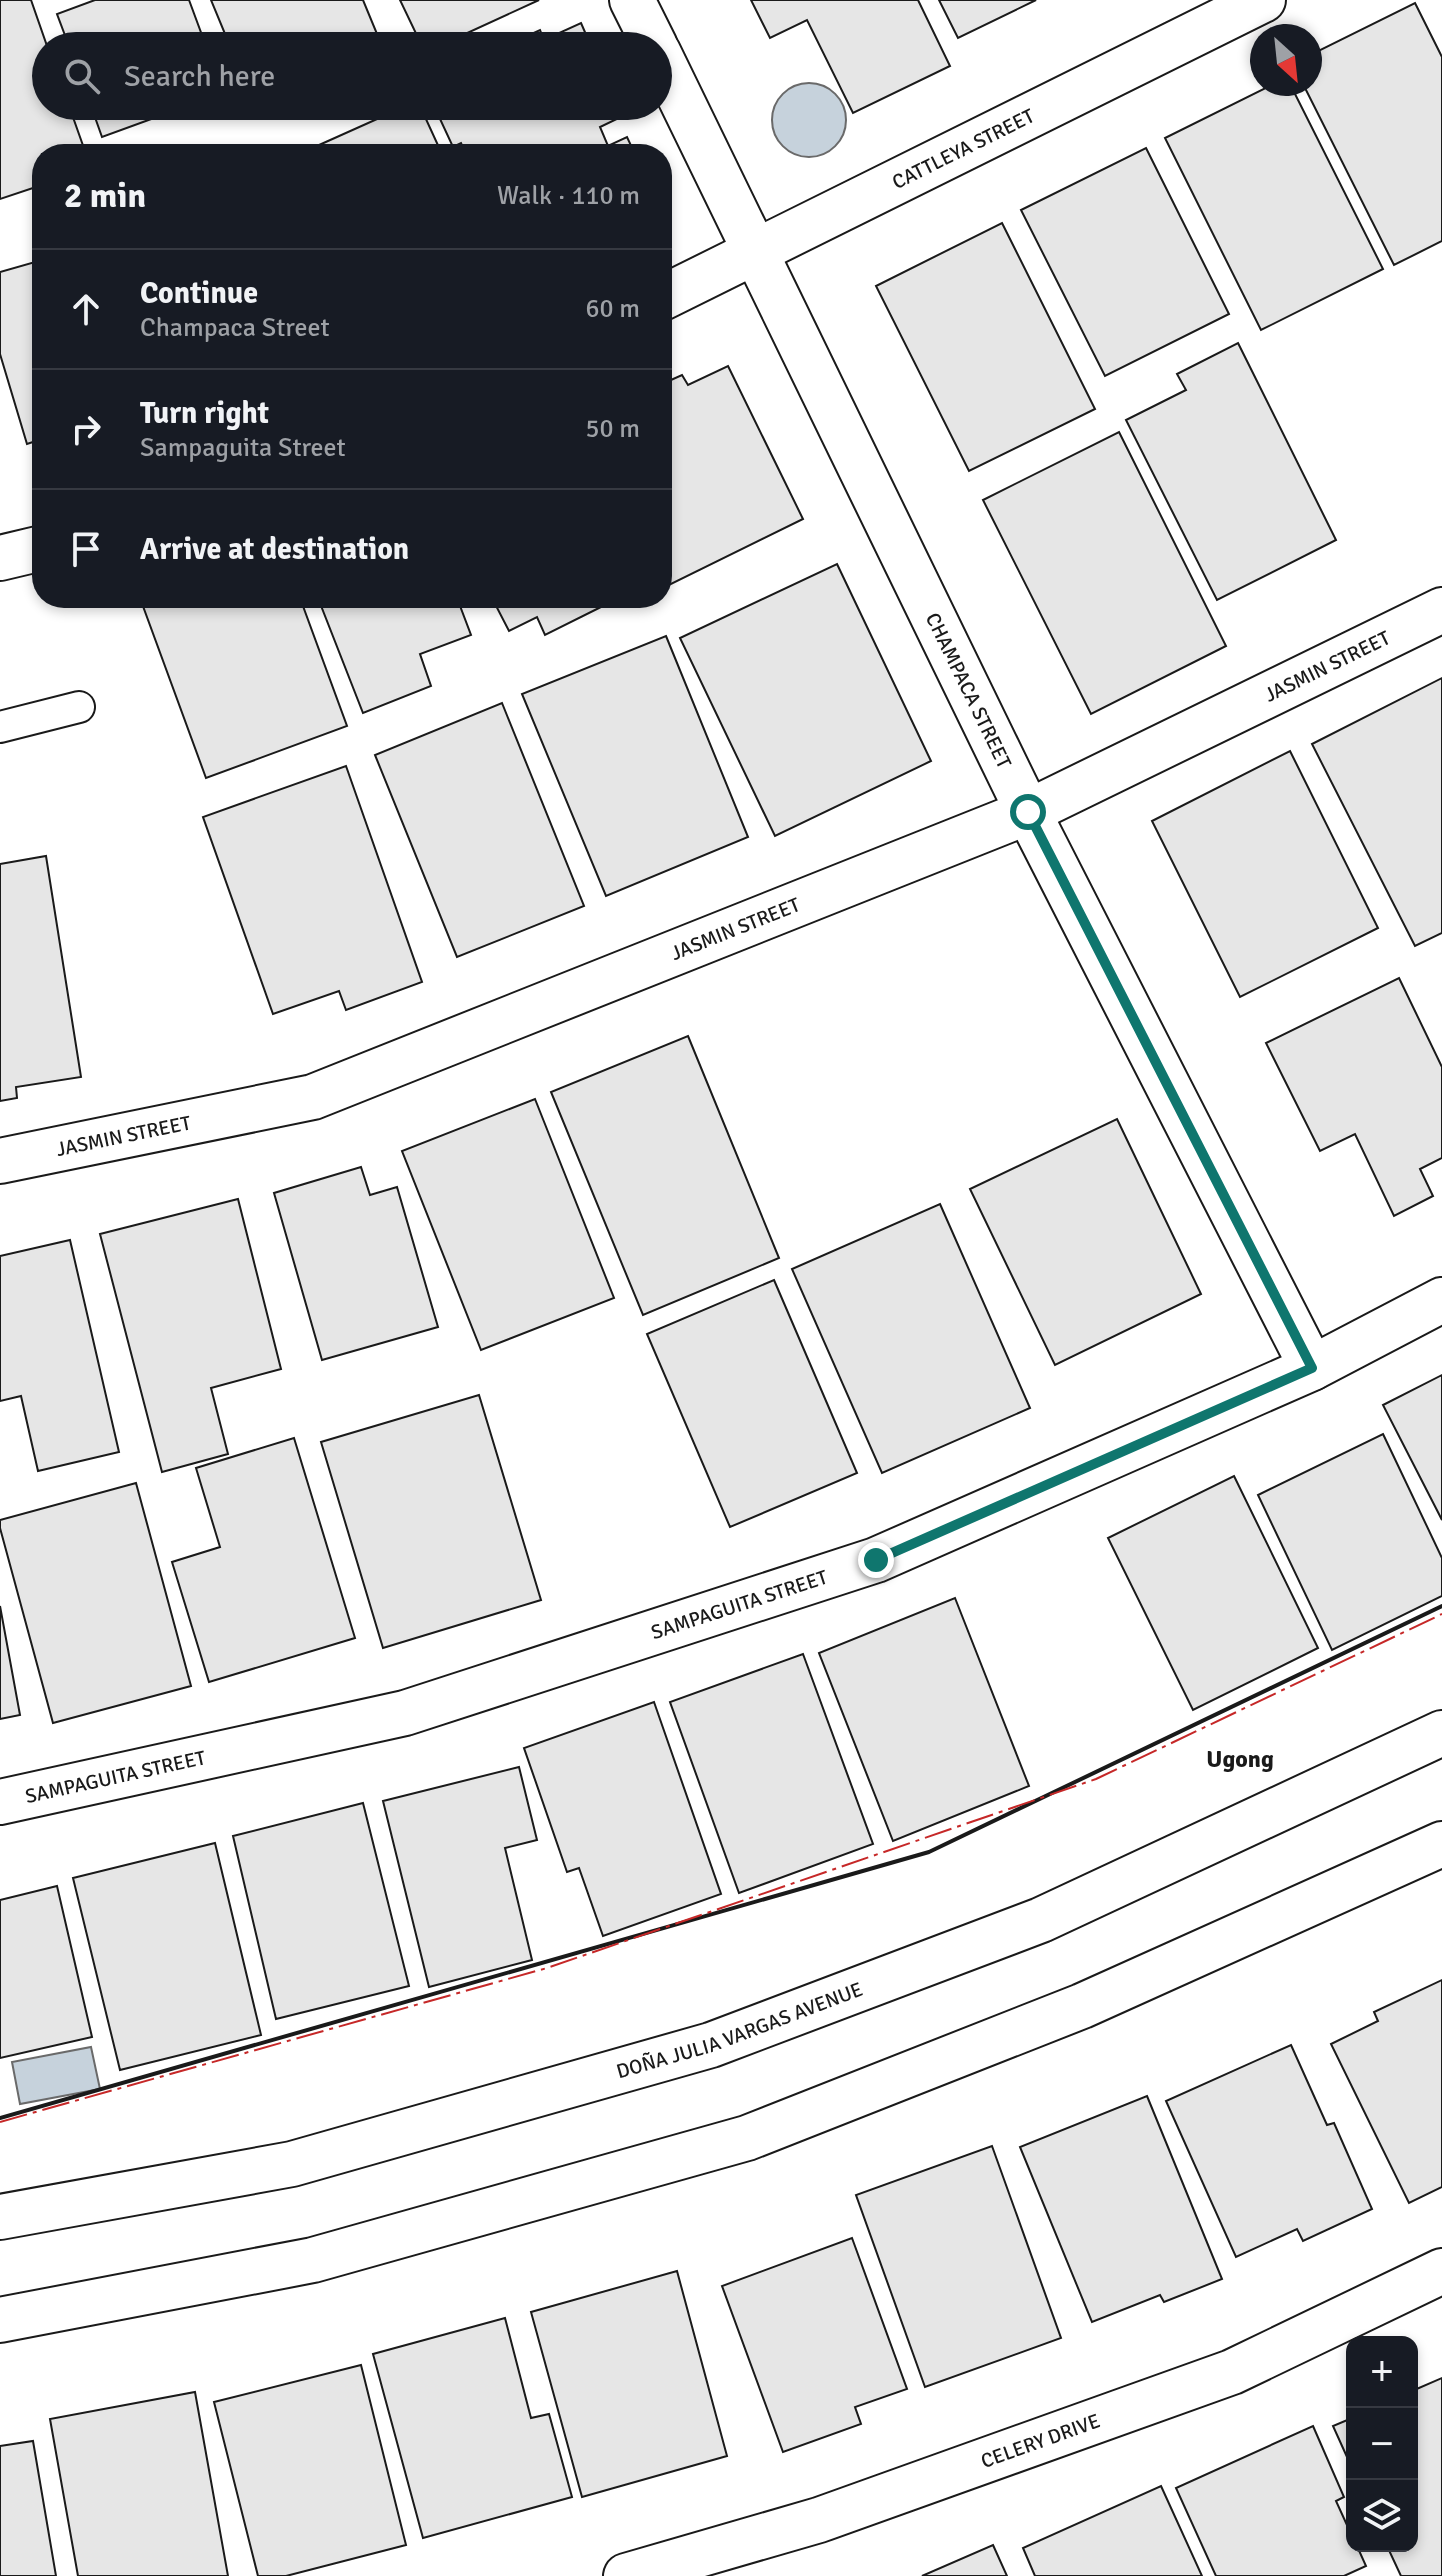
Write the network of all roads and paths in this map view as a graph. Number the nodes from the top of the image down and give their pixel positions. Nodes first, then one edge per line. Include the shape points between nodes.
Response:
1 (632, 0) edge
2 (1263, 0) edge
3 (648, 32) edge
4 (672, 80) edge
5 (756, 250) junction
6 (672, 293) edge
7 (32, 550) edge
8 (0, 558) edge
9 (1442, 610) edge
10 (79, 707) dead end
11 (0, 727) edge
12 (1028, 812) junction
13 (0, 1161) edge
14 (1442, 1300) edge
15 (1312, 1368) junction
16 (1442, 1733) edge
17 (0, 1802) edge
18 (1442, 1844) edge
19 (0, 2217) edge
20 (1442, 2271) edge
21 (0, 2320) edge
22 (626, 2576) edge

1 - 3 street
2 - 5 street, CATTLEYA STREET
4 - 5 street, CHAMPACA STREET
5 - 6 street, CATTLEYA STREET
5 - 12 street, CHAMPACA STREET
7 - 8 street
9 - 12 street, JASMIN STREET
10 - 11 lane
12 - 13 street, JASMIN STREET via 313,1097
12 - 15 street, CHAMPACA STREET
14 - 15 street, SAMPAGUITA STREET
15 - 17 street, SAMPAGUITA STREET via 876,1560 405,1713
16 - 19 street, DOÑA JULIA VARGAS AVENUE via 1041,1920 711,2045 292,2164
18 - 21 street via 1082,2006 747,2138 313,2260
20 - 22 street, CELERY DRIVE via 1232,2372 819,2520

